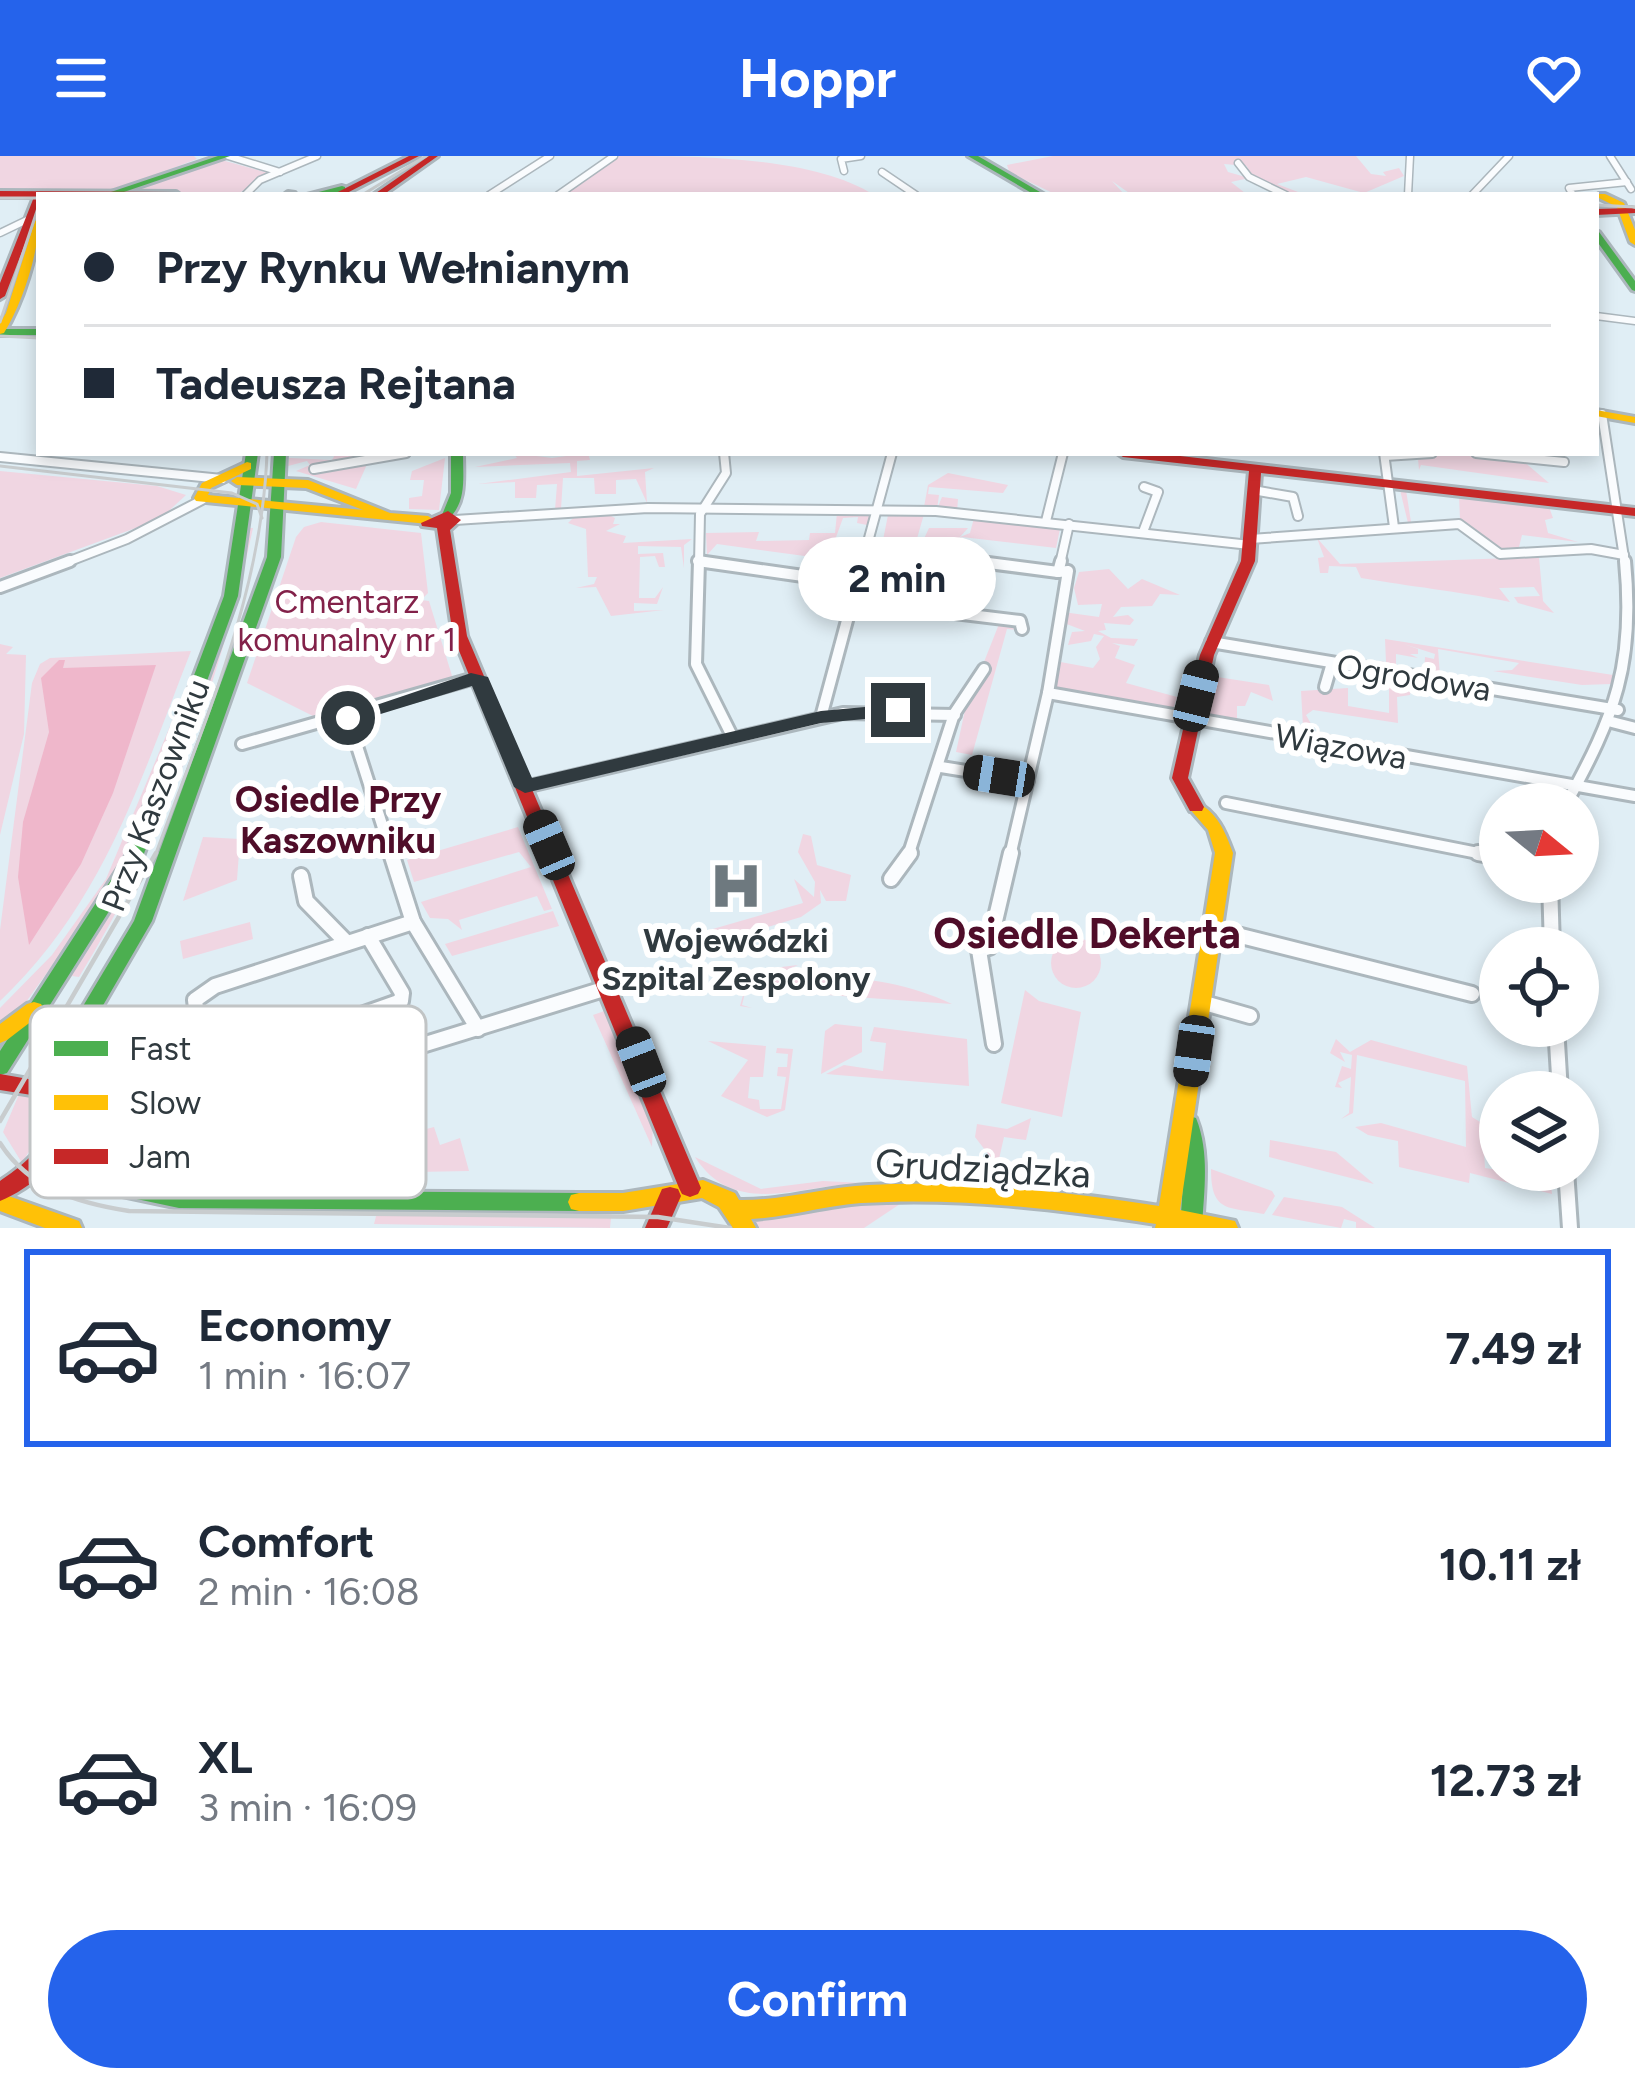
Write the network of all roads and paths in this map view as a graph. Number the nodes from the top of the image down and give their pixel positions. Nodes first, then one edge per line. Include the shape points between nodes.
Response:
1 (317, 156) edge
2 (415, 156) edge
3 (434, 156) edge
4 (550, 156) edge
5 (614, 156) edge
6 (861, 156) edge
7 (959, 156) edge
8 (972, 156) edge
9 (1410, 156) edge
10 (1509, 156) edge
11 (1610, 156) edge
12 (219, 157) edge
13 (1238, 163) dead end
14 (1617, 166) junction
15 (1635, 168) edge
16 (844, 171) dead end
17 (882, 172) dead end
18 (283, 173) junction
19 (342, 191) edge
20 (116, 192) edge
21 (248, 192) edge
22 (381, 192) edge
23 (494, 192) edge
24 (563, 192) edge
25 (912, 192) edge
26 (1022, 192) edge
27 (1036, 192) edge
28 (1280, 192) edge
29 (1408, 192) edge
30 (1475, 192) edge
31 (1571, 192) edge
32 (0, 198) edge
33 (36, 198) edge
34 (1630, 198) edge
35 (1599, 201) edge
36 (33, 221) edge
37 (0, 232) edge
38 (1599, 238) edge
39 (1635, 242) edge
40 (3, 279) edge
41 (1635, 289) edge
42 (0, 296) edge
43 (1599, 316) edge
44 (1633, 322) edge
45 (0, 331) edge
46 (36, 332) edge
47 (1599, 414) edge
48 (1635, 420) edge
49 (279, 456) edge
50 (373, 456) edge
51 (457, 456) edge
52 (724, 456) edge
53 (891, 456) edge
54 (1062, 456) edge
55 (1149, 456) edge
56 (1385, 456) edge
57 (1505, 456) edge
58 (0, 457) edge
59 (1564, 462) dead end
60 (249, 467) edge
61 (1255, 468) junction
62 (314, 469) dead end
63 (181, 475) junction
64 (222, 479) junction
65 (274, 483) junction
66 (1388, 483) junction
67 (1144, 487) dead end
68 (1253, 490) junction
69 (206, 497) junction
70 (312, 503) junction
71 (246, 504) junction
72 (701, 508) junction
73 (879, 510) junction
74 (1626, 511) edge
75 (280, 515) junction
76 (1298, 516) dead end
77 (444, 521) junction
78 (1046, 521) junction
79 (1069, 524) junction
80 (1394, 527) junction
81 (1143, 532) junction
82 (1250, 542) junction
83 (1624, 555) junction
84 (698, 561) junction
85 (1058, 572) junction
86 (803, 576) dead end
87 (0, 587) edge
88 (855, 601) junction
89 (949, 611) junction
90 (1634, 618) edge
91 (1022, 629) dead end
92 (1211, 642) junction
93 (1332, 663) junction
94 (984, 669) dead end
95 (478, 677) junction
96 (1325, 687) dead end
97 (1048, 692) junction
98 (953, 714) junction
99 (1615, 716) junction
100 (821, 717) junction
101 (348, 718) junction
102 (1192, 719) junction
103 (1635, 728) edge
104 (733, 738) junction
105 (242, 744) dead end
106 (941, 767) junction
107 (1028, 781) junction
108 (1562, 783) edge
109 (1581, 783) edge
110 (525, 787) junction
111 (1599, 790) edge
112 (1635, 796) edge
113 (1226, 803) dead end
114 (1479, 853) edge
115 (301, 876) dead end
116 (891, 879) dead end
117 (413, 922) junction
118 (1212, 929) junction
119 (368, 936) junction
120 (347, 943) junction
121 (610, 987) junction
122 (1472, 994) dead end
123 (44, 1001) junction
124 (1201, 1002) junction
125 (38, 1006) edge
126 (41, 1006) edge
127 (93, 1006) edge
128 (194, 1006) edge
129 (391, 1006) edge
130 (30, 1012) edge
131 (1250, 1016) dead end
132 (30, 1022) edge
133 (478, 1029) junction
134 (0, 1035) edge
135 (994, 1043) dead end
136 (426, 1045) edge
137 (0, 1067) edge
138 (0, 1082) edge
139 (30, 1087) edge
140 (1187, 1112) junction
141 (30, 1173) edge
142 (689, 1188) junction
143 (1567, 1191) edge
144 (0, 1192) edge
145 (670, 1196) junction
146 (179, 1198) edge
147 (0, 1202) edge
148 (736, 1209) junction
149 (1167, 1223) edge
150 (1191, 1225) edge
151 (71, 1228) edge
152 (656, 1228) edge
153 (745, 1228) edge
154 (1227, 1228) edge
155 (1570, 1228) edge

1 - 18 street
2 - 19 main road
3 - 22 main road
4 - 23 street
5 - 24 street
6 - 16 street via 841,159
7 - 26 main road
8 - 27 main road
9 - 29 street
10 - 30 street
11 - 14 street
12 - 18 street
12 - 20 main road
13 - 28 street
14 - 15 street
14 - 34 street
17 - 25 street
18 - 21 street
31 - 34 street via 1582,183
32 - 33 main road
34 - 35 main road
34 - 39 main road
36 - 37 street
36 - 40 main road
36 - 45 main road
38 - 41 main road
40 - 42 main road
43 - 44 street
45 - 46 main road
47 - 48 main road
47 - 74 street
49 - 65 main road
50 - 62 street
51 - 77 main road via 457,493
52 - 72 street via 726,473
53 - 73 street
54 - 78 street
55 - 61 main road
56 - 66 street
57 - 59 street
58 - 63 street
60 - 64 main road
60 - 65 main road
60 - 71 main road, Przy Kaszowniku
61 - 66 main road
61 - 68 main road
63 - 64 street
63 - 69 street
64 - 69 main road
65 - 70 main road via 308,484
65 - 75 main road
66 - 74 main road
66 - 80 street
67 - 81 street via 1158,492
68 - 76 street via 1293,496
68 - 82 main road
69 - 71 main road
69 - 87 street via 127,539
70 - 75 main road
70 - 77 main road via 346,496 388,515
71 - 75 main road
71 - 123 main road, Przy Kaszowniku via 219,634 149,820 124,878
72 - 73 street
72 - 77 street
72 - 84 street
73 - 78 street
73 - 88 street
74 - 83 street
75 - 127 main road, Przy Kaszowniku via 143,921
77 - 95 main road via 454,619
78 - 79 street
79 - 81 street
79 - 85 street
80 - 82 street
80 - 83 street via 1459,524 1499,554
81 - 82 street
82 - 92 main road
83 - 90 street
84 - 86 street
84 - 104 street via 698,671
85 - 89 street via 969,560
85 - 97 street via 1068,571
88 - 89 street
88 - 100 street
89 - 91 street via 1020,621
90 - 99 street
92 - 93 street, Ogrodowa
92 - 102 main road
93 - 96 street
93 - 99 street, Ogrodowa
94 - 98 street
95 - 101 street
95 - 110 main road
97 - 102 street, Wiązowa
97 - 107 street
98 - 100 street
98 - 106 street
99 - 103 street, Ogrodowa
99 - 109 street
100 - 104 street
101 - 105 street
101 - 117 street
102 - 108 street, Wiązowa
102 - 118 main road via 1180,783 1223,847
104 - 110 street
106 - 107 street
106 - 116 street via 904,865
107 - 135 street via 989,947 977,959
110 - 121 main road
111 - 112 street, Wiązowa
113 - 114 street
115 - 120 street via 306,901
117 - 119 street
117 - 133 street
118 - 122 street
118 - 124 main road
119 - 120 street
119 - 129 street via 402,993
120 - 128 street via 215,986
121 - 133 street
121 - 142 main road
123 - 125 main road
123 - 126 main road, Przy Kaszowniku
124 - 131 street
124 - 140 main road
130 - 134 main road
132 - 137 main road, Przy Kaszowniku
133 - 136 street
138 - 139 main road
140 - 149 main road
140 - 150 main road via 1195,1155
141 - 144 main road
142 - 145 main road
142 - 148 main road via 716,1193
143 - 155 street
145 - 146 main road
145 - 152 main road
147 - 151 main road
148 - 149 main road, Grudziądzka via 946,1193 1036,1198
148 - 153 main road
149 - 150 main road, Grudziądzka
150 - 154 main road, Grudziądzka

